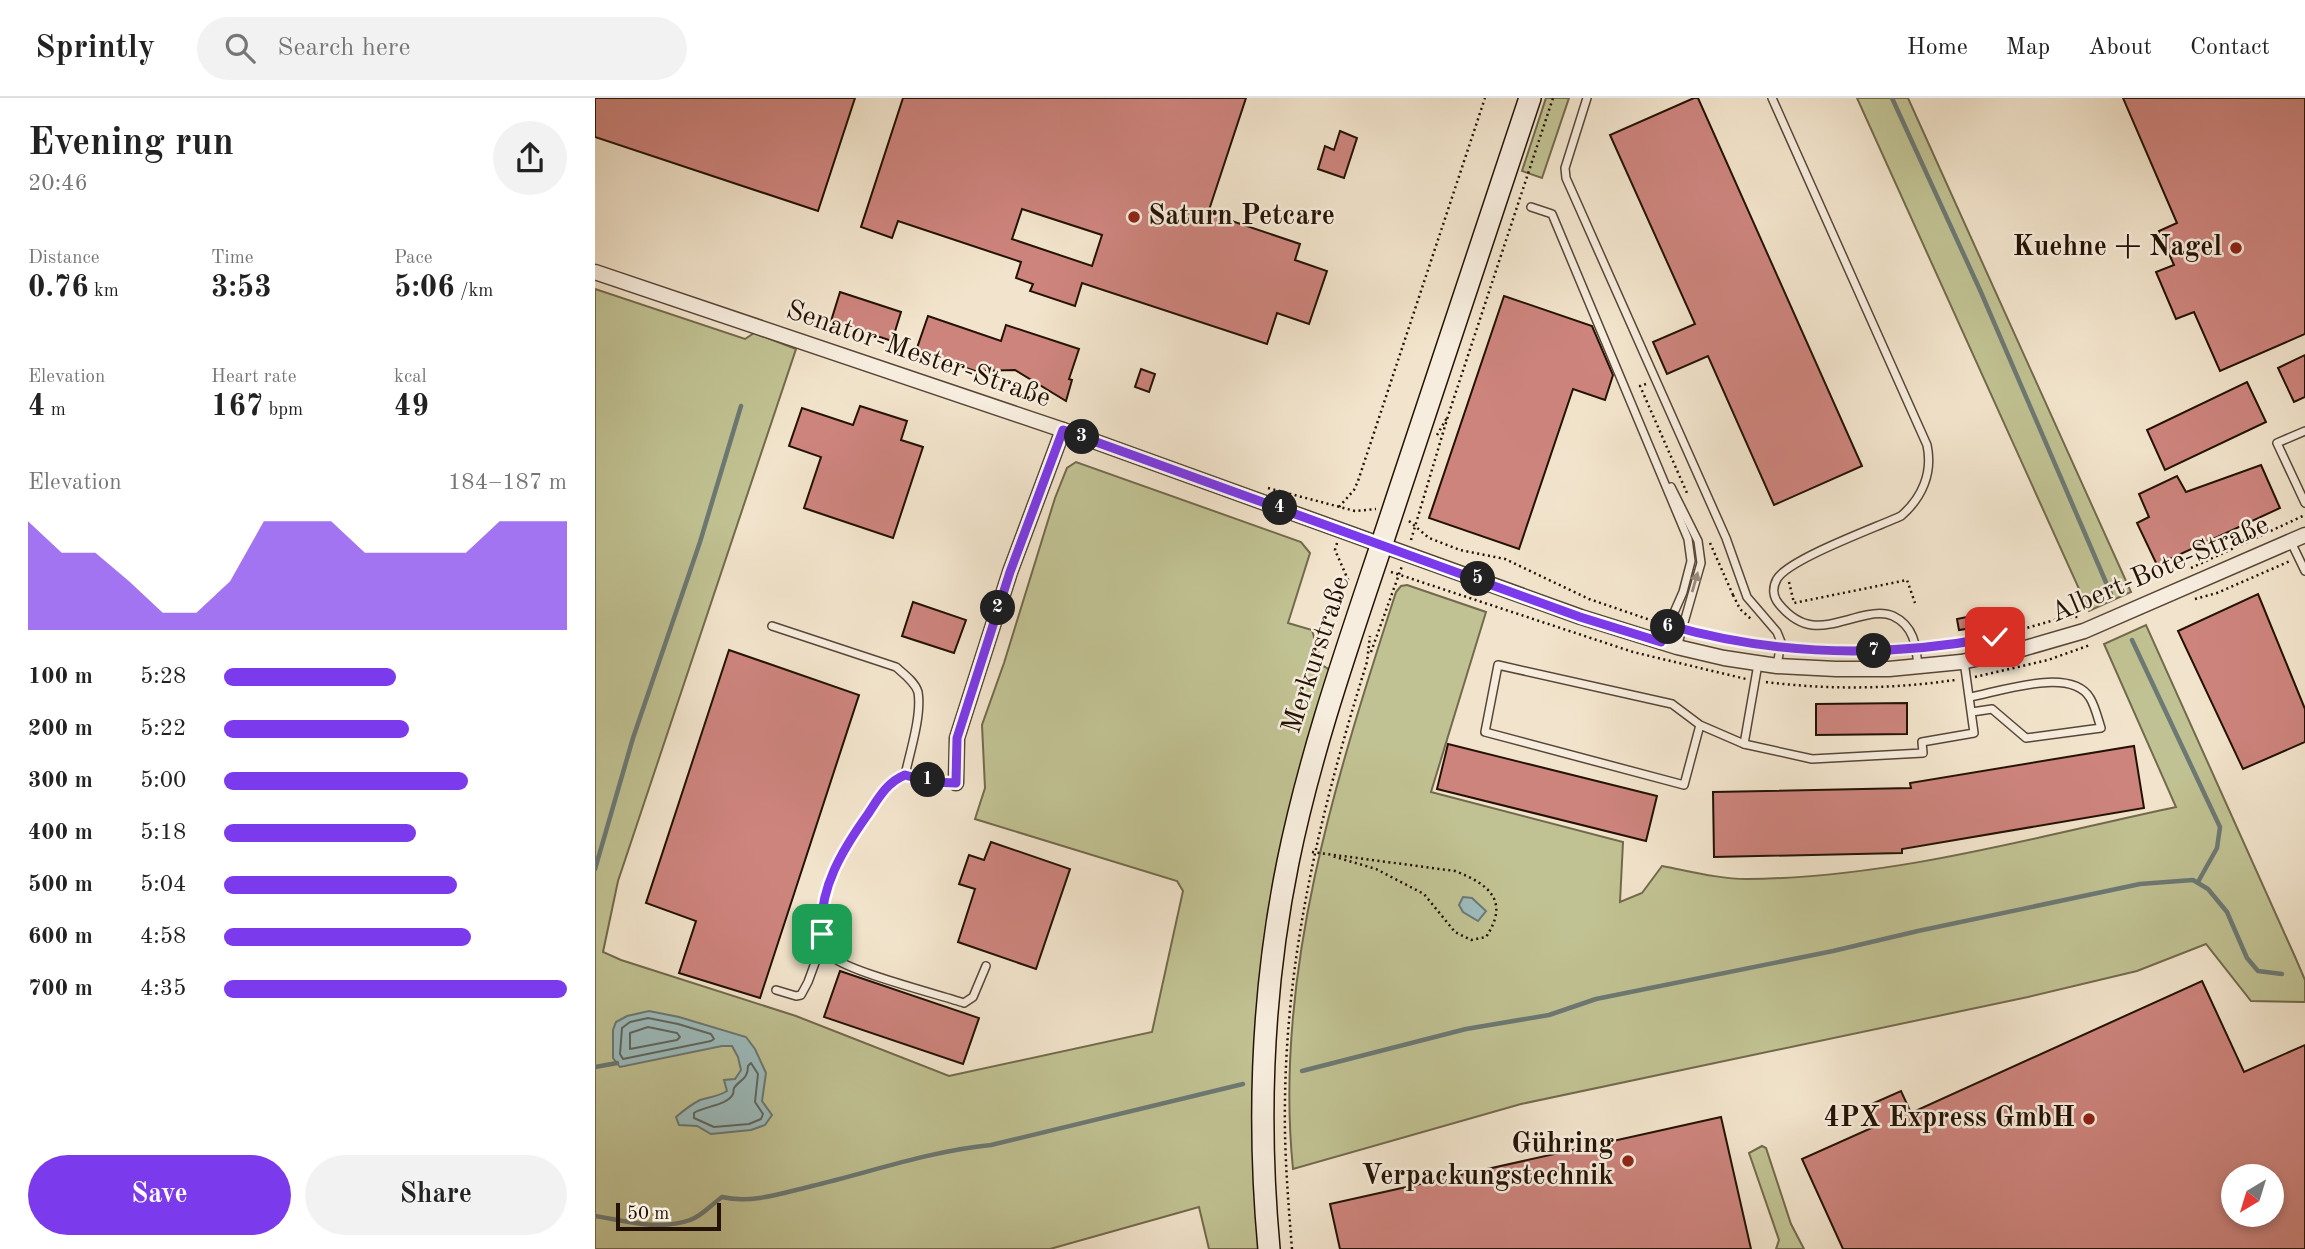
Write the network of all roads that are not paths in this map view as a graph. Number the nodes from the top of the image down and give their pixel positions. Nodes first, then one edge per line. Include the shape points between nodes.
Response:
1 (1530, 98) edge
2 (1587, 98) edge
3 (1772, 98) edge
4 (1531, 206) dead end
5 (595, 272) edge
6 (1063, 430) junction
7 (1643, 430) junction
8 (2305, 431) edge
9 (2305, 503) edge
10 (2305, 535) edge
11 (2290, 541) junction
12 (1382, 544) junction
13 (2305, 571) edge
14 (772, 626) dead end
15 (1661, 642) junction
16 (1677, 648) junction
17 (1964, 662) junction
18 (1758, 663) junction
19 (1777, 666) junction
20 (1918, 667) junction
21 (1970, 697) junction
22 (1972, 712) junction
23 (1700, 725) junction
24 (1744, 744) junction
25 (905, 775) junction
26 (956, 783) joint
27 (823, 940) junction
28 (986, 966) dead end
29 (776, 990) dead end
30 (1269, 1249) edge

1 - 12 street, Merkurstraße
2 - 19 lane via 1565,168 1566,178 1726,538 1745,592 1777,632
3 - 20 lane via 1929,457 1925,484 1909,509 1794,564 1775,584 1774,595 1801,624 1811,627 1890,614 1912,632
4 - 7 lane via 1552,214
5 - 6 street, Senator-Mester-Straße
6 - 12 street, Senator-Mester-Straße
6 - 26 street via 1010,572 957,738
7 - 15 lane via 1688,539 1691,561
16 -> 7 lane via 1701,563 1698,541
8 - 9 lane via 2277,443
10 - 11 street, Albert-Bote-Straße
11 - 13 lane
11 - 17 street, Albert-Bote-Straße via 2084,631
12 - 15 street, Albert-Bote-Straße
12 - 30 street, Merkurstraße via 1319,739 1291,847 1274,949 1263,1053 1262,1148
14 - 25 lane via 896,667 906,675 918,692 918,709
15 - 16 street, Albert-Bote-Straße
16 - 18 street, Albert-Bote-Straße
17 - 20 street, Albert-Bote-Straße
17 - 21 lane
18 - 19 street, Albert-Bote-Straße
18 - 24 lane
19 - 20 street, Albert-Bote-Straße
21 - 22 lane
21 - 22 lane via 2039,681 2066,682 2089,695 2101,728 2026,738 1992,709
22 - 24 lane via 1974,733 1922,742 1923,753 1812,759
23 - 23 lane via 1672,704 1498,665 1485,732 1684,785
23 - 24 lane
25 - 26 lane
25 - 27 lane via 882,794 834,868 821,919
27 - 28 lane via 837,961 964,1003 973,997
27 - 29 lane via 801,995

